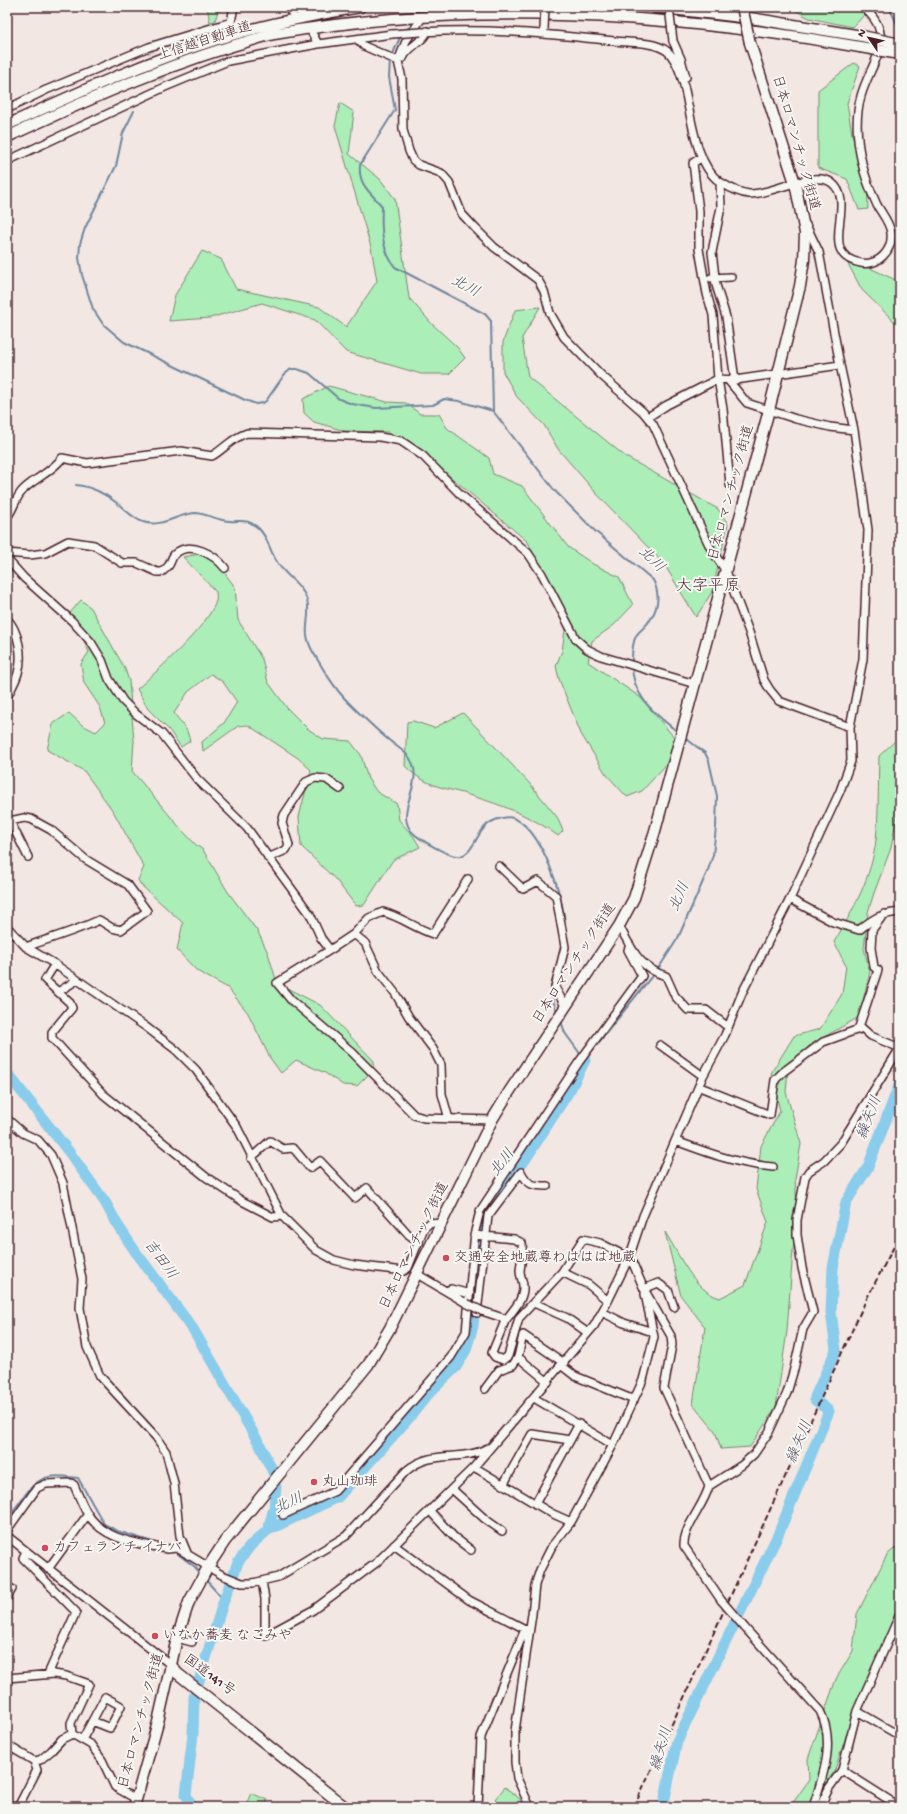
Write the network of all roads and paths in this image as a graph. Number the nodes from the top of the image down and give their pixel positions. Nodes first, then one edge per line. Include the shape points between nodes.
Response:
1 (234, 7) edge
2 (360, 7) edge
3 (545, 7) edge
4 (654, 7) edge
5 (670, 7) edge
6 (742, 7) edge
7 (863, 7) edge
8 (422, 18) tunnel mouth
9 (544, 31) junction
10 (424, 32) junction
11 (312, 33) dead end
12 (358, 40) junction
13 (318, 44) junction
14 (900, 44) edge
15 (900, 54) edge
16 (398, 61) junction
17 (682, 79) junction
18 (7, 109) edge
19 (7, 125) edge
20 (7, 137) edge
21 (702, 157) junction
22 (7, 161) edge
23 (720, 182) junction
24 (795, 183) junction
25 (803, 218) junction
26 (699, 247) junction
27 (712, 248) junction
28 (730, 277) dead end
29 (705, 278) junction
30 (716, 278) junction
31 (713, 315) junction
32 (725, 315) junction
33 (840, 365) junction
34 (778, 373) junction
35 (718, 379) junction
36 (732, 380) junction
37 (769, 410) junction
38 (648, 417) junction
39 (854, 430) junction
40 (730, 485) dead end
41 (7, 517) edge
42 (7, 553) edge
43 (7, 559) edge
44 (225, 568) dead end
45 (726, 571) junction
46 (7, 619) edge
47 (695, 684) junction
48 (7, 697) edge
49 (850, 727) junction
50 (340, 788) dead end
51 (9, 820) edge
52 (28, 857) dead end
53 (268, 858) junction
54 (499, 866) dead end
55 (468, 879) dead end
56 (790, 899) junction
57 (900, 912) edge
58 (884, 914) junction
59 (619, 926) junction
60 (7, 928) edge
61 (354, 934) junction
62 (630, 946) junction
63 (26, 947) junction
64 (330, 950) junction
65 (55, 964) junction
66 (77, 980) junction
67 (58, 992) junction
68 (565, 1006) junction
69 (728, 1027) junction
70 (858, 1030) junction
71 (660, 1045) dead end
72 (900, 1048) edge
73 (703, 1076) junction
74 (700, 1087) junction
75 (7, 1119) edge
76 (449, 1119) junction
77 (492, 1120) junction
78 (676, 1142) junction
79 (251, 1158) junction
80 (772, 1167) dead end
81 (547, 1186) dead end
82 (282, 1216) junction
83 (441, 1225) junction
84 (474, 1235) junction
85 (486, 1236) junction
86 (419, 1242) junction
87 (628, 1258) junction
88 (562, 1272) junction
89 (416, 1274) junction
90 (644, 1289) junction
91 (446, 1291) junction
92 (470, 1294) junction
93 (608, 1301) junction
94 (534, 1303) junction
95 (674, 1307) dead end
96 (480, 1312) junction
97 (602, 1312) junction
98 (506, 1321) junction
99 (653, 1332) junction
100 (588, 1333) junction
101 (518, 1357) junction
102 (563, 1365) junction
103 (548, 1382) junction
104 (485, 1389) dead end
105 (534, 1398) junction
106 (634, 1400) junction
107 (579, 1424) junction
108 (570, 1440) junction
109 (613, 1445) junction
110 (491, 1446) junction
111 (474, 1467) junction
112 (503, 1485) junction
113 (709, 1486) junction
114 (452, 1489) junction
115 (535, 1504) junction
116 (430, 1511) junction
117 (88, 1514) junction
118 (283, 1516) dead end
119 (570, 1522) junction
120 (7, 1530) edge
121 (502, 1530) dead end
122 (7, 1536) edge
123 (394, 1545) junction
124 (471, 1550) dead end
125 (26, 1551) junction
126 (188, 1555) junction
127 (208, 1567) junction
128 (48, 1569) junction
129 (262, 1581) junction
130 (7, 1586) edge
131 (7, 1598) edge
132 (900, 1614) edge
133 (527, 1630) junction
134 (178, 1638) junction
135 (192, 1642) dead end
136 (171, 1665) junction
137 (48, 1674) junction
138 (7, 1678) edge
139 (856, 1711) junction
140 (92, 1721) junction
141 (72, 1734) junction
142 (900, 1736) edge
143 (82, 1740) junction
144 (7, 1745) edge
145 (34, 1761) junction
146 (842, 1770) junction
147 (135, 1803) edge
148 (18, 1807) edge
149 (345, 1807) edge
150 (478, 1807) edge
151 (530, 1807) edge
152 (813, 1807) edge
153 (820, 1807) edge
154 (900, 1807) edge

1 - 18 street via 231,22 149,47
2 - 19 highway, 上信越自動車道 via 279,23 222,38 127,72
3 - 9 street, bridge
4 - 14 highway, bridge via 750,18
5 - 17 street, bridge via 673,41 686,77
6 - 24 highway, 日本ロマンチック街道, bridge via 750,43
7 - 24 street via 876,23 882,41 878,58 861,97 858,118 859,153 868,186 891,234 890,246 883,257 874,262 863,263 844,254 838,236 841,200 838,190 832,184 819,179
8 - 16 street via 406,41
9 - 10 street
9 - 17 street via 659,47 667,51 674,60
10 - 12 street, bridge
10 - 16 street via 426,36 406,51 403,58
11 - 13 street
12 - 13 street
12 - 16 street via 364,46
13 - 22 street via 228,61 164,84
15 - 20 highway, 上信越自動車道, bridge via 692,21 587,12 483,8 376,15 281,33 219,50 132,82
16 - 38 street via 402,79 403,130 413,160 419,165 441,173 450,182 462,214 494,247 538,280 550,313 564,337
17 - 21 street
21 - 23 street via 708,170
21 - 26 street via 693,163 699,211
23 - 24 street via 747,194 764,193
23 - 27 street via 721,208
24 - 25 highway, 日本ロマンチック街道
25 - 33 street via 819,252
25 - 34 highway, 日本ロマンチック街道 via 804,260 800,286
26 - 27 street
26 - 29 street
27 - 30 street
28 - 30 street
29 - 30 street
29 - 31 street
30 - 32 street
31 - 32 street
31 - 35 street
32 - 36 street
33 - 34 street
33 - 39 street
34 - 36 street
34 - 37 highway, 日本ロマンチック街道
35 - 36 street
35 - 38 street
35 - 40 street
36 - 37 street via 747,403
37 - 39 street via 803,421
37 - 45 highway, 日本ロマンチック街道
38 - 45 street via 709,545
39 - 49 street via 868,530 863,659
41 - 47 street via 18,495 30,483 57,465 62,458 87,463 181,451 212,456 238,435 247,432 380,437 401,442 423,456 460,494 528,552 576,639 587,649 608,658
42 - 44 street via 45,554 68,541 94,545 122,563 137,563 162,572 175,554 187,548 204,551 219,560
43 - 53 street via 91,642 123,701 162,734 197,779 247,828
45 - 47 highway, 日本ロマンチック街道
45 - 49 street via 764,680 770,690 779,701
46 - 48 street via 16,636 21,659 18,675
47 - 59 highway, 日本ロマンチック街道 via 653,838 634,898
49 - 56 street via 850,761 840,790
50 - 53 street via 326,779 315,778 306,782 282,823 289,845 286,850
51 - 52 street
51 - 63 street via 31,819 51,830 85,859 128,885 147,911 121,930 112,928 100,920 79,930
53 - 64 street via 310,914
54 - 68 street via 523,889 538,881 556,896 565,947 555,987
55 - 61 street via 433,934 398,916 383,912 369,918
56 - 58 street via 833,922 859,930 875,917
56 - 69 street via 742,993
57 - 58 street
58 - 70 street via 872,930 871,948 874,966 878,970
59 - 62 street
59 - 68 highway, 日本ロマンチック街道
60 - 63 street
61 - 64 street
61 - 76 street via 365,943 378,971 433,1049 441,1065 442,1094
62 - 69 street via 646,966 657,974 666,976 675,996 688,1010 706,1010
62 - 84 street via 628,950 642,976 579,1062 480,1210
63 - 65 street
64 - 76 street via 277,983 291,1000 352,1052 414,1115
65 - 66 street
65 - 67 street via 45,980
66 - 67 street
66 - 79 street via 146,1027 176,1050 196,1070 237,1127
67 - 82 street via 72,1008 52,1032 52,1038 103,1094 206,1177 273,1218
68 - 77 highway, 日本ロマンチック街道
69 - 73 street
70 - 72 street via 862,1028 876,1038
70 - 74 street via 823,1042 783,1072 775,1080 770,1116
71 - 73 street
72 - 113 street via 840,1143 805,1177 797,1220 797,1235 813,1312 803,1329 787,1393 768,1432 750,1458
73 - 74 street
74 - 78 street
75 - 126 street via 23,1133 38,1140 50,1155 63,1183 82,1279 80,1308 87,1347 100,1376 156,1437 166,1452 174,1483 180,1536
76 - 77 street
77 - 83 highway, 日本ロマンチック街道
78 - 80 street via 722,1158
78 - 87 street via 643,1216
79 - 82 street
79 - 86 street via 270,1141 283,1149 295,1150 310,1168 320,1161 355,1198 367,1188 409,1235
81 - 85 street via 532,1186 526,1183 521,1172 488,1216
82 - 86 street via 316,1250 334,1260 354,1266 404,1271 408,1268
83 - 86 street via 431,1222 424,1228
83 - 89 highway, 日本ロマンチック街道
84 - 85 street
84 - 92 street
85 - 96 street
85 - 98 street via 514,1239 522,1243 520,1273 524,1285 523,1294
87 - 88 street via 600,1243 583,1239
87 - 90 street
87 - 93 street
88 - 93 street via 588,1285
88 - 94 street
89 - 91 street
89 - 127 highway, 日本ロマンチック街道 via 390,1328 368,1365 239,1524
90 - 95 street via 658,1282 668,1290
90 - 99 street
90 - 113 street via 671,1336 672,1344 664,1388
91 - 92 street via 451,1289
91 - 96 street, bridge
92 - 118 street via 466,1332 451,1357 335,1491
93 - 97 street
94 - 98 street via 519,1318 508,1356 503,1360 492,1353
94 - 100 street via 567,1318
96 - 98 street
97 - 99 street via 624,1323
97 - 100 street
99 - 106 street via 643,1380
100 - 102 street
101 - 102 street via 523,1335
101 - 103 street
101 - 104 street via 513,1366 499,1370
102 - 103 street
102 - 106 street via 575,1376
103 - 105 street
105 - 107 street
105 - 110 street
106 - 109 street
107 - 108 street
107 - 109 street
108 - 112 street via 532,1434
108 - 115 street
109 - 119 street
110 - 111 street
110 - 129 street via 479,1453 416,1462 346,1536 278,1577
111 - 112 street
111 - 114 street
112 - 115 street
113 - 152 street, bridge via 684,1546 721,1600 820,1711 825,1721 826,1767
114 - 116 street
114 - 121 street via 485,1519
115 - 119 street
116 - 123 street
116 - 124 street via 454,1537
117 - 120 street via 74,1485 46,1484 37,1488
117 - 126 street via 101,1530 112,1536 167,1549 177,1548
117 - 128 street
119 - 133 street via 552,1546 540,1570
122 - 125 street
123 - 129 street via 376,1563 313,1610 265,1636 265,1599
123 - 133 street via 469,1600
125 - 128 street
125 - 137 street via 23,1558 76,1612
126 - 127 street
127 - 129 street via 242,1583
127 - 134 highway, 日本ロマンチック街道 via 189,1602
128 - 136 street
130 - 131 street via 12,1589
132 - 139 street
133 - 150 street via 481,1737
133 - 151 street via 515,1731 514,1762 519,1784
134 - 135 street
134 - 136 highway, 日本ロマンチック街道
136 - 147 highway, 日本ロマンチック街道
136 - 149 highway, 国道141号 via 176,1673 202,1689 256,1738 278,1752
137 - 138 street
137 - 141 street via 66,1676 89,1684 71,1723
139 - 142 street
139 - 146 street
140 - 140 street via 105,1697 121,1706 110,1728
140 - 143 street
141 - 143 street
141 - 145 street via 62,1739 40,1760
143 - 147 street via 91,1745 102,1760 115,1787
144 - 145 street
145 - 148 street via 37,1770
146 - 153 street
146 - 154 street

